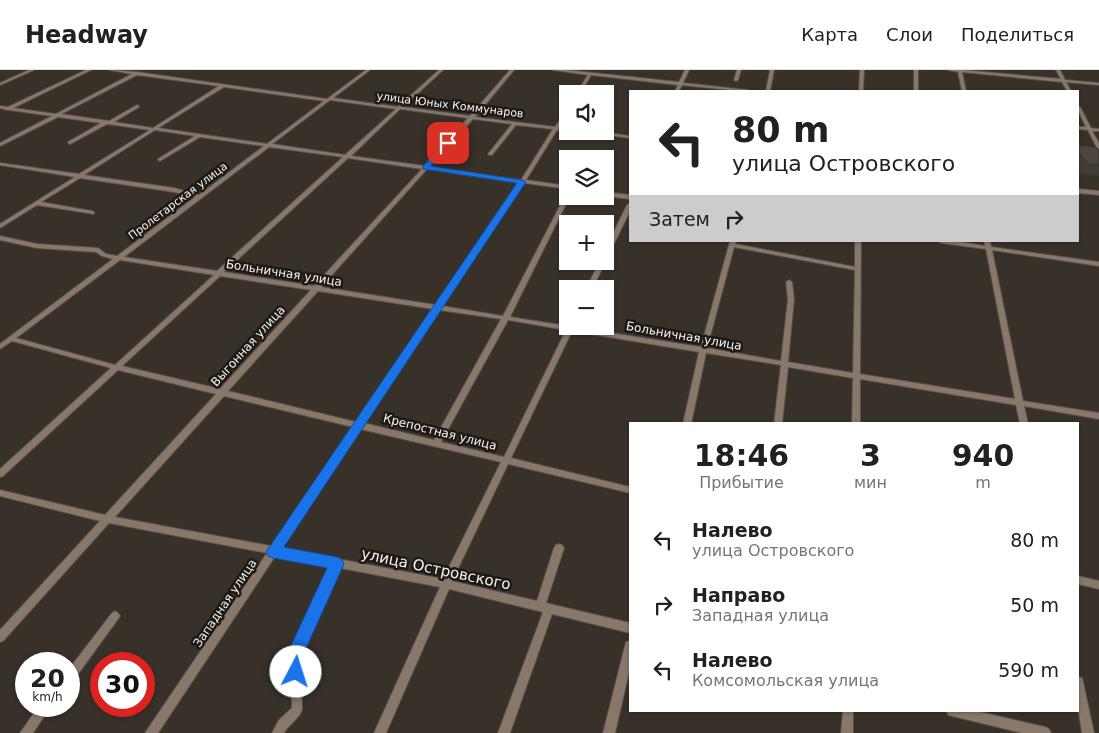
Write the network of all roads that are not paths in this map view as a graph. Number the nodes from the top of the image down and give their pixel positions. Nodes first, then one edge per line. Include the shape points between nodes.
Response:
1 (32, 70) edge
2 (89, 70) edge
3 (111, 70) edge
4 (368, 70) edge
5 (441, 70) edge
6 (512, 70) edge
7 (555, 70) edge
8 (687, 70) edge
9 (739, 70) edge
10 (772, 70) edge
11 (862, 70) edge
12 (916, 70) edge
13 (950, 70) edge
14 (960, 70) edge
15 (1058, 70) edge
16 (588, 73) edge
17 (137, 74) junction
18 (736, 80) dead end
19 (1064, 81) junction
20 (0, 84) edge
21 (680, 84) junction
22 (1099, 84) edge
23 (582, 85) edge
24 (224, 86) junction
25 (677, 90) edge
26 (738, 90) edge
27 (768, 90) edge
28 (861, 90) edge
29 (916, 90) edge
30 (964, 90) edge
31 (1068, 90) edge
32 (329, 100) junction
33 (137, 106) dead end
34 (0, 107) edge
35 (8, 108) junction
36 (400, 108) junction
37 (1079, 109) edge
38 (0, 112) edge
39 (57, 116) junction
40 (471, 118) junction
41 (109, 122) junction
42 (515, 123) junction
43 (559, 124) edge
44 (556, 128) junction
45 (559, 128) edge
46 (1079, 128) edge
47 (156, 129) junction
48 (1090, 130) junction
49 (1099, 130) edge
50 (614, 135) edge
51 (198, 136) junction
52 (629, 137) edge
53 (70, 143) dead end
54 (0, 145) edge
55 (269, 145) junction
56 (1099, 148) edge
57 (490, 154) dead end
58 (347, 156) junction
59 (160, 160) dead end
60 (0, 164) edge
61 (425, 167) junction
62 (79, 176) junction
63 (522, 182) junction
64 (559, 187) edge
65 (1079, 191) edge
66 (1099, 193) edge
67 (614, 195) edge
68 (200, 197) junction
69 (629, 197) edge
70 (36, 203) junction
71 (563, 205) edge
72 (629, 207) edge
73 (92, 213) dead end
74 (0, 226) edge
75 (0, 238) edge
76 (614, 238) edge
77 (858, 242) edge
78 (956, 242) edge
79 (732, 243) edge
80 (987, 244) edge
81 (119, 258) junction
82 (1099, 264) edge
83 (857, 269) junction
84 (218, 274) junction
85 (789, 282) dead end
86 (315, 289) junction
87 (437, 308) junction
88 (505, 319) junction
89 (559, 326) edge
90 (566, 335) edge
91 (614, 335) edge
92 (11, 339) junction
93 (0, 347) edge
94 (704, 351) junction
95 (785, 365) junction
96 (114, 367) junction
97 (856, 376) junction
98 (221, 392) junction
99 (1020, 403) junction
100 (1099, 416) edge
101 (687, 422) edge
102 (778, 422) edge
103 (856, 422) edge
104 (1024, 422) edge
105 (358, 425) junction
106 (436, 443) junction
107 (504, 461) junction
108 (0, 474) edge
109 (629, 490) edge
110 (0, 492) edge
111 (108, 519) junction
112 (560, 548) dead end
113 (273, 552) junction
114 (337, 564) junction
115 (1079, 580) edge
116 (446, 584) junction
117 (1099, 585) edge
118 (544, 608) junction
119 (115, 616) dead end
120 (629, 628) edge
121 (0, 637) edge
122 (629, 650) edge
123 (80, 662) edge
124 (1079, 687) edge
125 (848, 712) edge
126 (956, 712) edge
127 (38, 717) edge
128 (26, 733) edge
129 (151, 733) edge
130 (278, 733) edge
131 (380, 733) edge
132 (504, 733) edge
133 (609, 733) edge
134 (847, 733) edge
135 (1046, 733) edge
136 (1088, 733) edge

1 - 20 street
2 - 35 street
3 - 17 street, улица Юных Коммунаров
4 - 32 street, Пролетарская улица
5 - 36 street
6 - 40 street, Выгонная улица
7 - 16 street
8 - 21 street
9 - 18 street
10 - 27 street
11 - 28 street
12 - 29 street
13 - 14 street
14 - 19 street
14 - 30 street
15 - 19 street
16 - 21 street
16 - 23 street
17 - 24 street, улица Юных Коммунаров
17 - 39 street
19 - 22 street
19 - 31 street
21 - 25 street
21 - 26 street
24 - 32 street, улица Юных Коммунаров
24 - 47 street
32 - 36 street, улица Юных Коммунаров
32 - 55 street, Пролетарская улица
33 - 41 street
34 - 35 street
35 - 38 street
35 - 39 street
36 - 40 street, улица Юных Коммунаров
36 - 58 street
37 - 48 street
39 - 41 street
39 - 54 street
40 - 42 street, улица Юных Коммунаров
40 - 61 street, Выгонная улица
41 - 47 street
41 - 53 street
42 - 44 street, улица Юных Коммунаров
42 - 57 street
43 - 44 street, Западная улица
44 - 45 street, улица Юных Коммунаров
44 - 63 street, Западная улица
46 - 48 street
47 - 51 street
47 - 62 street
48 - 49 street
48 - 56 street
50 - 52 street
51 - 55 street
51 - 59 street
55 - 58 street
55 - 68 street, Пролетарская улица
58 - 61 street
58 - 84 street
60 - 62 street
61 - 63 street
61 - 86 street, Выгонная улица
62 - 68 street
62 - 70 street
63 - 64 street
63 - 87 street, Западная улица
65 - 66 street
67 - 69 street
68 - 81 street, Пролетарская улица
70 - 73 street
70 - 74 street
71 - 88 street
72 - 76 street
75 - 81 street, Больничная улица via 37,246 98,250 104,255
77 - 83 street
78 - 80 street
79 - 83 street
79 - 94 street
80 - 82 street
80 - 99 street
81 - 84 street, Больничная улица
81 - 92 street, Пролетарская улица
83 - 97 street
84 - 86 street, Больничная улица
84 - 96 street
85 - 95 street via 791,299
86 - 87 street, Больничная улица
86 - 98 street, Выгонная улица
87 - 88 street, Больничная улица
87 - 105 street, Западная улица
88 - 89 street, Больничная улица
88 - 106 street
90 - 107 street
91 - 94 street, Больничная улица
92 - 93 street, Пролетарская улица
92 - 96 street, Крепостная улица
94 - 95 street, Больничная улица
94 - 101 street
95 - 97 street, Больничная улица
95 - 102 street
96 - 98 street, Крепостная улица
96 - 108 street
97 - 99 street, Больничная улица
97 - 103 street
98 - 105 street, Крепостная улица
98 - 111 street, Выгонная улица
99 - 100 street, Больничная улица
99 - 104 street
105 - 106 street, Крепостная улица
105 - 113 street, Западная улица
106 - 107 street, Крепостная улица
107 - 109 street, Крепостная улица
107 - 116 street
110 - 111 street, улица Островского
111 - 113 street, улица Островского
111 - 121 street, Выгонная улица
112 - 118 street
113 - 114 street, улица Островского
113 - 129 street, Западная улица
114 - 116 street, улица Островского
114 - 130 street via 296,652 297,710 282,724
115 - 117 street
116 - 118 street, улица Островского
116 - 131 street
118 - 120 street, улица Островского
118 - 132 street
119 - 123 street
122 - 133 street
124 - 136 street
125 - 134 street
126 - 135 street
127 - 128 street

